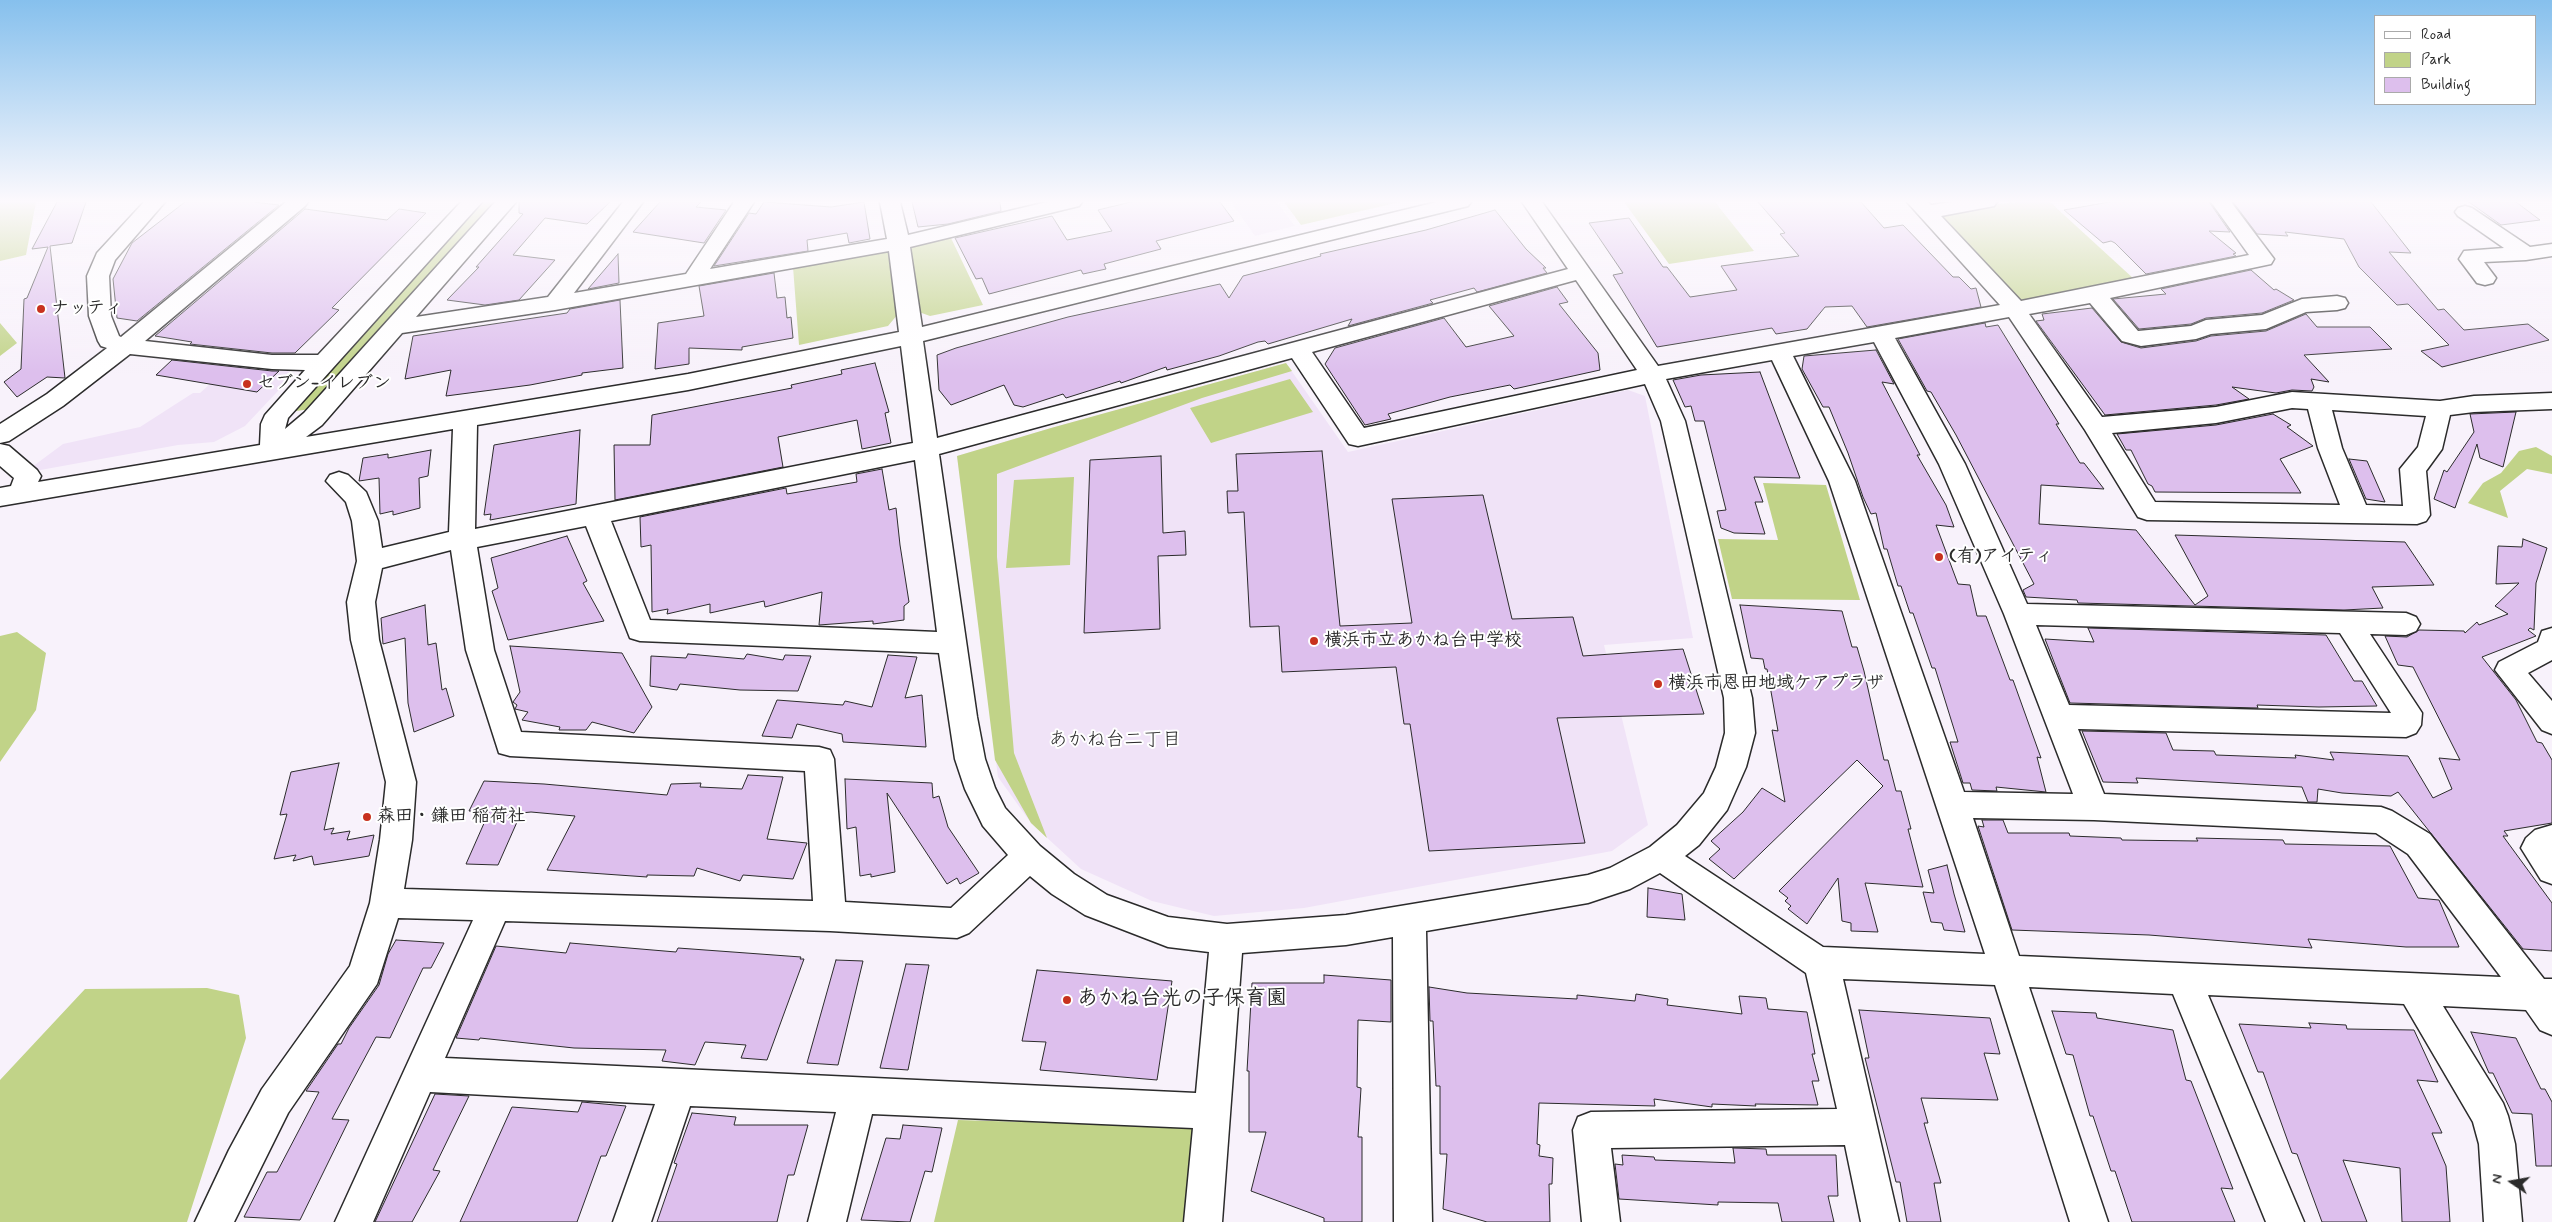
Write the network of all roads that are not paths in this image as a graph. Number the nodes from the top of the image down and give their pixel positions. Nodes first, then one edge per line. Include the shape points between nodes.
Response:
1 (105, 259) edge
2 (229, 259) edge
3 (420, 259) edge
4 (455, 259) edge
5 (589, 259) edge
6 (706, 259) edge
7 (807, 259) edge
8 (901, 259) edge
9 (1229, 259) edge
10 (1572, 259) edge
11 (1969, 259) edge
12 (2262, 259) edge
13 (2470, 259) edge
14 (1581, 272) junction
15 (2485, 278) dead end
16 (693, 279) junction
17 (2095, 295) junction
18 (555, 303) junction
19 (2337, 303) dead end
20 (2013, 308) junction
21 (394, 327) junction
22 (1880, 332) junction
23 (911, 337) junction
24 (125, 346) junction
25 (1299, 350) junction
26 (1779, 351) junction
27 (324, 363) junction
28 (1652, 374) junction
29 (2552, 401) edge
30 (2318, 402) junction
31 (2440, 409) junction
32 (465, 420) junction
33 (2094, 426) junction
34 (0, 435) edge
35 (926, 450) junction
36 (0, 452) edge
37 (272, 452) junction
38 (339, 481) dead end
39 (10, 496) edge
40 (2356, 514) junction
41 (595, 515) junction
42 (462, 538) junction
43 (370, 561) junction
44 (2018, 614) junction
45 (2348, 623) junction
46 (2406, 624) dead end
47 (2552, 639) edge
48 (952, 643) junction
49 (2060, 717) junction
50 (2552, 722) edge
51 (1952, 805) junction
52 (2094, 807) junction
53 (2552, 839) edge
54 (1029, 856) junction
55 (1661, 857) junction
56 (2552, 870) edge
57 (386, 903) junction
58 (496, 906) junction
59 (830, 916) junction
60 (1409, 920) junction
61 (1227, 939) junction
62 (1818, 962) junction
63 (2007, 970) junction
64 (2184, 978) junction
65 (2412, 987) junction
66 (2546, 1003) edge
67 (420, 1074) junction
68 (678, 1088) junction
69 (858, 1096) junction
70 (1212, 1111) junction
71 (1860, 1127) junction
72 (214, 1222) edge
73 (354, 1222) edge
74 (632, 1222) edge
75 (827, 1222) edge
76 (1203, 1222) edge
77 (1414, 1222) edge
78 (1601, 1222) edge
79 (1880, 1222) edge
80 (2089, 1222) edge
81 (2285, 1222) edge
82 (2503, 1222) edge

1 - 24 street via 98,276 100,316 109,341
2 - 24 street
3 - 27 street
4 - 21 street
5 - 18 street
6 - 16 street
7 - 16 street
8 - 23 street
9 - 23 street
10 - 14 street
11 - 20 street
12 - 17 street
13 - 15 street
14 - 25 street
14 - 28 street
16 - 18 street
17 - 19 street via 2130,336 2142,339 2196,332 2206,327 2266,322 2302,306
17 - 20 street
18 - 21 street
20 - 22 street
20 - 33 street
21 - 37 street via 314,419
22 - 26 street
22 - 44 street via 1952,464
23 - 32 street via 688,382
23 - 35 street
24 - 27 street via 272,362
24 - 34 street via 55,400
25 - 28 street via 1358,438
25 - 35 street
26 - 28 street
26 - 51 street via 1842,482
27 - 37 street via 276,415
28 - 55 street via 1673,421 1738,698 1740,733 1731,767 1716,800 1688,835
29 - 31 street via 2474,404
30 - 31 street
30 - 33 street via 2292,400 2168,421
30 - 40 street via 2330,448
31 - 40 street via 2430,448 2413,469 2417,515
32 - 37 street
32 - 42 street
33 - 40 street via 2147,511
35 - 41 street
35 - 48 street
36 - 39 street via 28,476
37 - 39 street
38 - 43 street via 357,498 365,521
41 - 42 street via 482,538
41 - 48 street via 640,630
42 - 43 street
42 - 59 street via 480,650 510,744 819,759
43 - 57 street via 361,602 365,640 401,782
44 - 45 street
44 - 49 street
45 - 46 street
45 - 49 street via 2407,713 2406,725
47 - 50 street via 2551,648 2509,670
48 - 54 street via 972,767 994,817
49 - 52 street
51 - 52 street
51 - 63 street
52 - 66 street via 2381,820 2419,844
53 - 56 street via 2537,848
54 - 59 street via 957,923
54 - 61 street via 1063,884 1096,905 1168,932
55 - 60 street via 1619,879 1588,888
55 - 62 street
57 - 58 street
57 - 72 street via 365,973 275,1101
58 - 59 street
58 - 67 street
60 - 61 street via 1272,938
60 - 77 street
61 - 70 street
62 - 63 street
62 - 71 street via 1826,978
63 - 64 street
63 - 80 street
64 - 65 street
64 - 81 street
65 - 66 street
65 - 82 street via 2490,1116 2497,1144
67 - 68 street
67 - 73 street
68 - 69 street
68 - 74 street
69 - 70 street
69 - 75 street
70 - 76 street
71 - 78 street via 1592,1130
71 - 79 street

